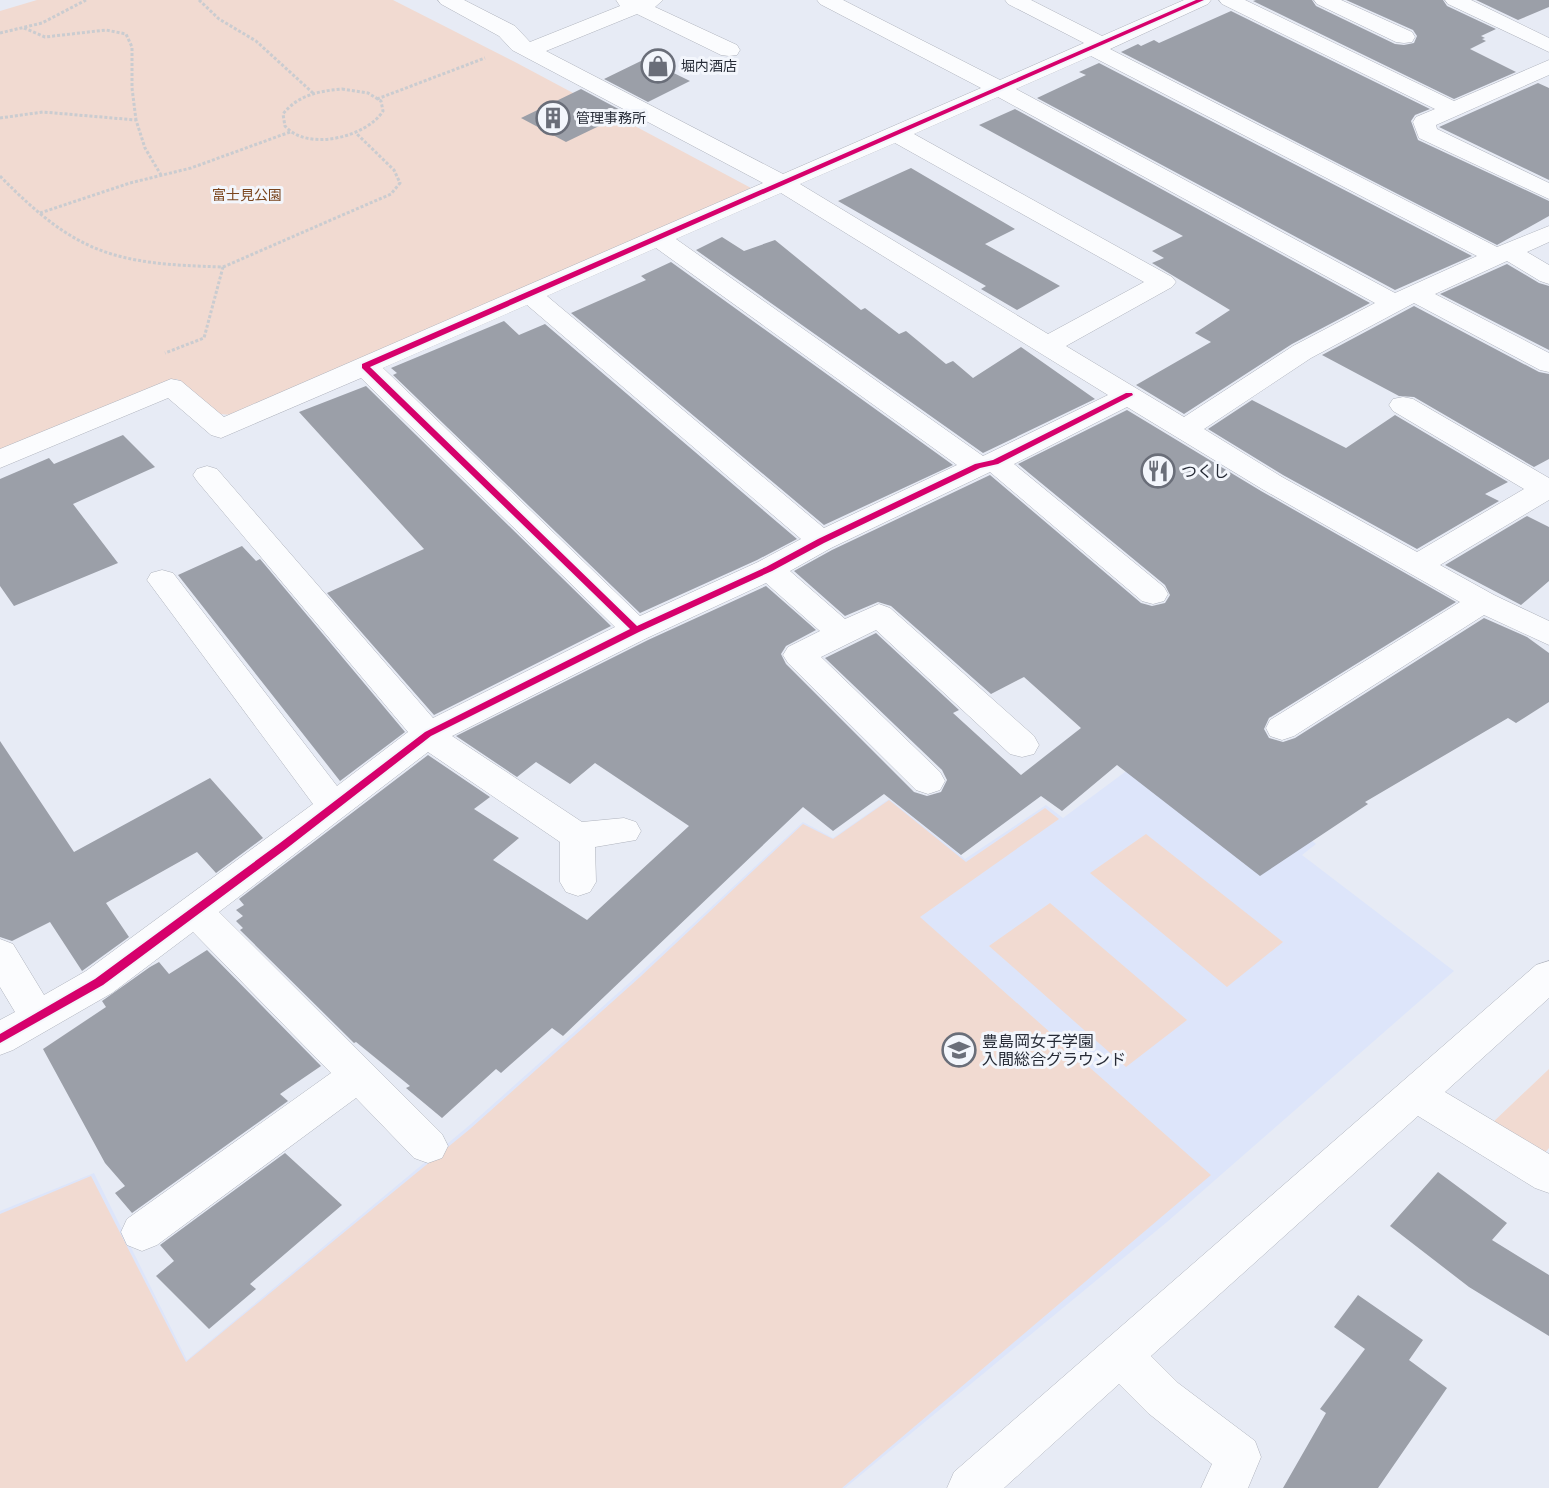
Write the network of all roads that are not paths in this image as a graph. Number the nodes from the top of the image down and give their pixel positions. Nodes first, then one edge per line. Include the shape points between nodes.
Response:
1 (448, 0) edge
2 (827, 0) edge
3 (1015, 0) edge
4 (1201, 0) edge
5 (1229, 0) edge
6 (1324, 0) edge
7 (1455, 0) edge
8 (638, 2) edge
9 (1149, 5) dead end
10 (1170, 14) junction
11 (1549, 26) edge
12 (1527, 35) junction
13 (1404, 37) dead end
14 (1097, 46) junction
15 (1549, 46) edge
16 (524, 48) junction
17 (729, 50) dead end
18 (1549, 67) edge
19 (1000, 89) junction
20 (1451, 108) junction
21 (896, 134) junction
22 (783, 184) junction
23 (1549, 192) edge
24 (1549, 233) edge
25 (659, 238) junction
26 (1501, 254) junction
27 (1549, 276) edge
28 (530, 294) junction
29 (1405, 298) junction
30 (1048, 345) junction
31 (1549, 364) edge
32 (365, 366) junction
33 (1129, 395) junction
34 (1403, 405) dead end
35 (1184, 430) junction
36 (0, 459) edge
37 (986, 464) junction
38 (207, 475) dead end
39 (1547, 488) edge
40 (821, 541) junction
41 (1416, 566) junction
42 (769, 569) junction
43 (162, 580) dead end
44 (1153, 594) dead end
45 (1483, 602) junction
46 (636, 630) junction
47 (841, 633) junction
48 (1549, 634) edge
49 (1282, 728) dead end
50 (428, 734) junction
51 (1022, 745) dead end
52 (928, 781) dead end
53 (334, 807) junction
54 (624, 831) dead end
55 (577, 836) junction
56 (578, 882) dead end
57 (195, 911) junction
58 (0, 954) edge
59 (1549, 976) edge
60 (38, 1018) junction
61 (0, 1039) edge
62 (358, 1075) junction
63 (1414, 1093) junction
64 (428, 1146) dead end
65 (1549, 1175) edge
66 (142, 1232) dead end
67 (1121, 1356) junction
68 (970, 1488) edge
69 (1224, 1488) edge

1 - 16 street via 507,31
2 - 19 street
3 - 14 street
4 - 10 street
5 - 20 street
6 - 13 street
7 - 12 street
8 - 16 street
8 - 17 street
9 - 10 street
10 - 14 street
11 - 12 street
12 - 15 street
14 - 19 street
14 - 26 street
16 - 22 street
18 - 20 street
19 - 21 street
19 - 29 street
20 - 23 street via 1424,122 1427,133
21 - 22 street
21 - 30 street via 1163,282
22 - 25 street
22 - 30 street
24 - 26 street
25 - 28 street
25 - 37 street
26 - 27 street
26 - 29 street
28 - 32 street
28 - 40 street
29 - 31 street
29 - 35 street via 1302,352
30 - 33 street
32 - 36 street via 221,429 171,387
32 - 46 street
33 - 35 street
33 - 37 street
34 - 39 street
35 - 41 street
37 - 40 street
37 - 44 street
38 - 50 street
39 - 41 street
40 - 42 street
41 - 45 street
42 - 46 street
42 - 47 street
43 - 53 street
45 - 48 street
45 - 49 street
46 - 50 street
47 - 51 street via 879,615
47 - 52 street via 799,655
50 - 53 street
50 - 55 street
53 - 57 street
54 - 55 street
55 - 56 street
57 - 60 street via 99,982
57 - 62 street
58 - 60 street
59 - 63 street
60 - 61 street
62 - 64 street
62 - 66 street
63 - 65 street
63 - 67 street
67 - 68 street
67 - 69 street via 1163,1398 1239,1457

